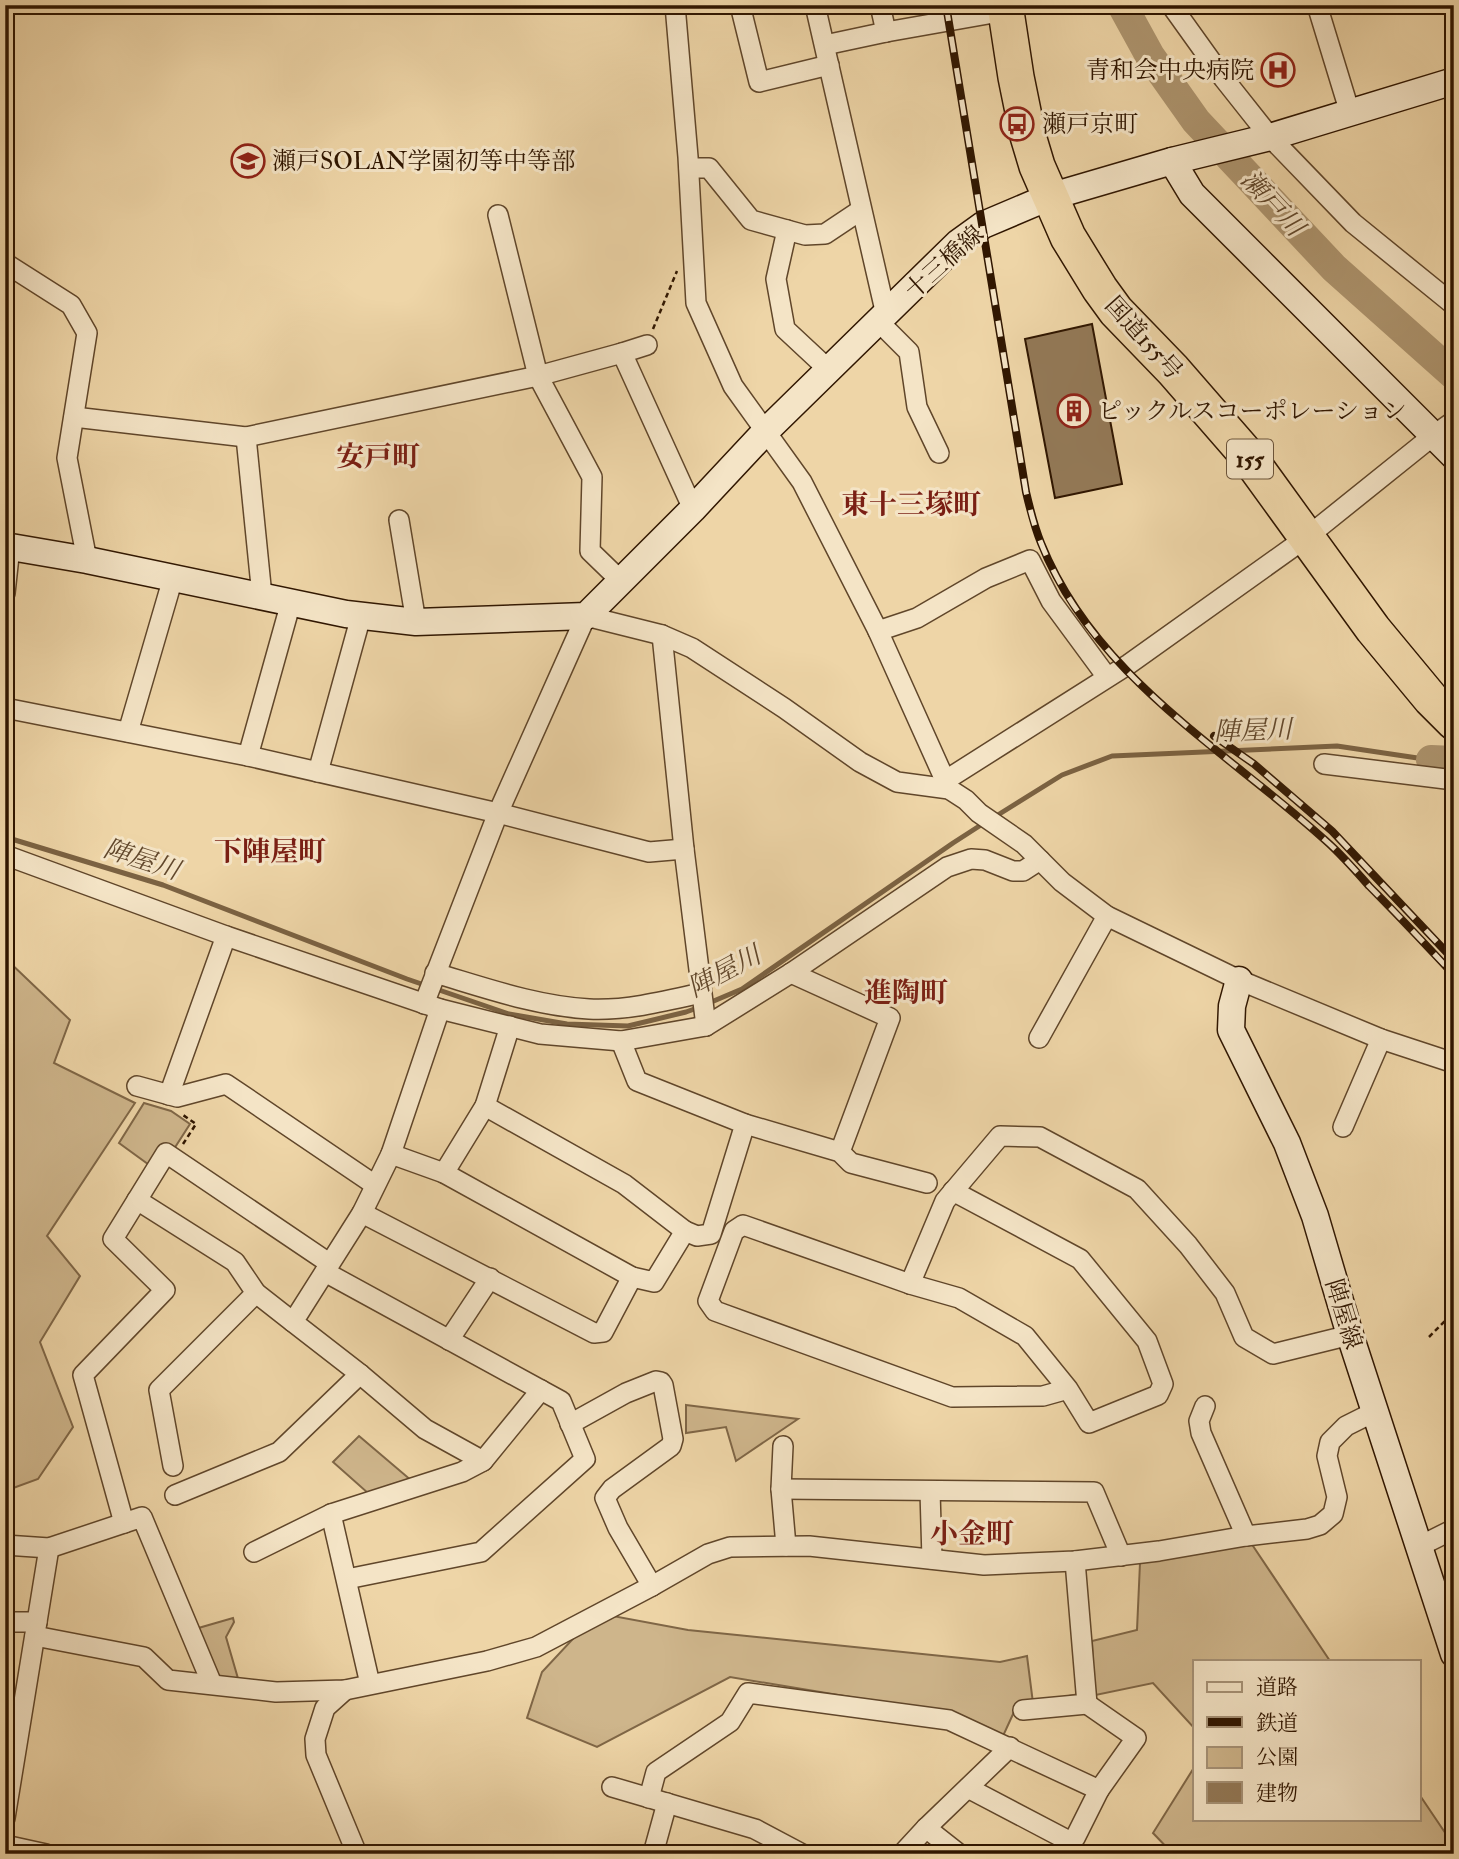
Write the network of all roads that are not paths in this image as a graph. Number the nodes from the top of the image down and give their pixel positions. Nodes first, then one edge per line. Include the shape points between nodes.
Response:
1 (675, 5) edge
2 (740, 5) edge
3 (815, 5) edge
4 (880, 5) edge
5 (1171, 5) edge
6 (1317, 5) edge
7 (1005, 8) edge
8 (886, 32) junction
9 (825, 45) junction
10 (830, 65) junction
11 (1454, 80) edge
12 (1350, 113) junction
13 (1263, 139) junction
14 (1179, 160) junction
15 (689, 168) junction
16 (1049, 197) junction
17 (861, 210) junction
18 (498, 215) dead end
19 (787, 230) junction
20 (5, 263) edge
21 (1454, 305) edge
22 (882, 318) junction
23 (647, 345) road end
24 (622, 353) junction
25 (829, 370) junction
26 (538, 376) junction
27 (74, 417) junction
28 (1446, 427) edge
29 (765, 432) junction
30 (246, 437) junction
31 (939, 453) dead end
32 (1454, 456) edge
33 (693, 509) junction
34 (399, 520) dead end
35 (1307, 537) junction
36 (8, 546) edge
37 (87, 560) junction
38 (173, 578) junction
39 (621, 581) junction
40 (5, 593) edge
41 (262, 596) junction
42 (291, 602) junction
43 (361, 616) junction
44 (586, 617) junction
45 (416, 622) junction
46 (878, 631) junction
47 (662, 635) junction
48 (1107, 677) junction
49 (5, 708) edge
50 (1454, 722) edge
51 (128, 732) junction
52 (248, 756) junction
53 (1324, 765) dead end
54 (318, 772) junction
55 (1454, 780) edge
56 (947, 785) junction
57 (498, 813) junction
58 (684, 849) junction
59 (5, 855) edge
60 (1040, 860) junction
61 (1107, 916) junction
62 (226, 936) junction
63 (791, 973) junction
64 (1239, 980) junction
65 (432, 992) junction
66 (702, 996) junction
67 (706, 1022) junction
68 (510, 1026) junction
69 (1039, 1038) dead end
70 (1381, 1039) junction
71 (621, 1041) junction
72 (1454, 1062) edge
73 (137, 1086) dead end
74 (172, 1103) junction
75 (485, 1106) junction
76 (745, 1124) junction
77 (1343, 1127) dead end
78 (840, 1152) junction
79 (391, 1154) junction
80 (444, 1173) junction
81 (927, 1183) dead end
82 (375, 1185) junction
83 (953, 1191) junction
84 (137, 1200) junction
85 (362, 1213) junction
86 (685, 1231) junction
87 (327, 1268) junction
88 (632, 1277) junction
89 (490, 1278) junction
90 (910, 1284) junction
91 (256, 1293) junction
92 (293, 1322) junction
93 (1350, 1335) junction
94 (449, 1340) junction
95 (360, 1374) junction
96 (541, 1390) junction
97 (1068, 1390) junction
98 (1205, 1406) dead end
99 (1376, 1411) junction
100 (570, 1424) junction
101 (783, 1446) dead end
102 (483, 1461) junction
103 (173, 1466) dead end
104 (781, 1489) junction
105 (930, 1491) junction
106 (174, 1495) dead end
107 (331, 1514) junction
108 (124, 1523) junction
109 (1454, 1529) edge
110 (1246, 1536) junction
111 (5, 1545) edge
112 (786, 1546) junction
113 (1420, 1546) junction
114 (49, 1548) junction
115 (254, 1552) dead end
116 (1121, 1556) junction
117 (932, 1559) junction
118 (1075, 1561) junction
119 (347, 1579) junction
120 (652, 1586) junction
121 (5, 1622) edge
122 (36, 1629) junction
123 (1454, 1654) edge
124 (212, 1684) junction
125 (370, 1684) junction
126 (345, 1690) junction
127 (1087, 1704) junction
128 (1023, 1710) dead end
129 (1010, 1747) junction
130 (612, 1787) dead end
131 (968, 1788) junction
132 (1099, 1790) junction
133 (658, 1800) junction
134 (5, 1818) edge
135 (926, 1828) junction
136 (5, 1845) edge
137 (46, 1854) edge
138 (357, 1854) edge
139 (653, 1854) edge
140 (802, 1854) edge
141 (902, 1854) edge
142 (959, 1854) edge

1 - 15 street
2 - 10 street via 759,82
3 - 9 street
4 - 8 street
5 - 13 street
6 - 12 street
7 - 8 street
7 - 16 highway, 国道155号 / 155 via 1028,136
8 - 9 street
9 - 10 street
10 - 17 street
11 - 12 street, 十三橋線
12 - 13 street, 十三橋線
13 - 14 street, 十三橋線
13 - 21 street via 1353,223
14 - 16 street, 十三橋線
14 - 28 street via 1192,194
15 - 19 street via 709,168 751,220
15 - 29 street via 696,303 733,386
16 - 22 street, 十三橋線 via 982,225
16 - 35 highway, 国道155号 / 155 via 1068,237 1116,311 1247,455
17 - 19 street via 825,234
17 - 22 street
18 - 26 street
19 - 25 street via 776,279 785,329
20 - 27 street via 71,305 87,333
22 - 25 street, 十三橋線
22 - 31 street via 909,352 917,407
23 - 24 street
24 - 26 street
24 - 33 street
25 - 29 street, 十三橋線
26 - 30 street
26 - 39 street via 592,477 590,551
27 - 30 street
27 - 37 street via 67,458
28 - 32 street
28 - 35 street
29 - 33 street, 十三橋線
29 - 46 street via 802,482
30 - 41 street
33 - 39 street, 十三橋線
34 - 45 street
35 - 48 street
35 - 50 highway, 国道155号 / 155 via 1373,629
36 - 37 street
36 - 40 street
37 - 38 street
38 - 41 street
38 - 51 street
39 - 44 street, 十三橋線
41 - 42 street
42 - 43 street
42 - 52 street
43 - 45 street
43 - 54 street
44 - 45 street
44 - 47 street
44 - 57 street
46 - 48 street via 917,618 986,578 1030,560 1051,601
46 - 56 street
47 - 56 street via 692,648 878,772 898,782
47 - 58 street
48 - 56 street
49 - 51 street
51 - 52 street
52 - 54 street
53 - 55 street
54 - 57 street
56 - 60 street
57 - 58 street via 649,852
57 - 65 street
58 - 66 street
59 - 62 street
60 - 61 street
60 - 63 street via 1023,871 971,859 947,867
61 - 64 street
61 - 69 street
62 - 65 street
62 - 74 street
63 - 67 street
63 - 78 street via 891,1018
64 - 70 street
64 - 93 street, 陣屋線 via 1231,1030 1287,1143 1315,1216
65 - 66 street via 590,1009
65 - 68 street
65 - 79 street
66 - 67 street
67 - 71 street
68 - 71 street via 540,1034
68 - 75 street
70 - 72 street
70 - 77 street
71 - 76 street via 637,1081
73 - 74 street
74 - 82 street via 177,1097 226,1084
75 - 80 street
75 - 86 street via 624,1184
76 - 78 street
76 - 86 street via 711,1234 697,1236
78 - 81 street via 851,1163
79 - 80 street
79 - 82 street
80 - 88 street
82 - 85 street
83 - 90 street
83 - 93 street via 1000,1136 1040,1137 1138,1189 1225,1293 1244,1337 1273,1354
83 - 97 street via 1080,1259 1147,1341 1163,1384 1157,1395 1088,1423
84 - 87 street via 166,1153
84 - 91 street via 235,1262
84 - 108 street via 113,1239 165,1290 83,1375
85 - 87 street
85 - 89 street
86 - 88 street via 654,1282
87 - 92 street
87 - 94 street
88 - 89 street via 603,1332 594,1333
89 - 94 street
90 - 97 street via 959,1298 1025,1336
90 - 97 street via 743,1225 734,1231 708,1301 715,1311 952,1397 1043,1396
91 - 92 street
91 - 103 street via 159,1390
92 - 95 street
93 - 99 street, 陣屋線
94 - 96 street
95 - 102 street via 425,1429
95 - 106 street via 279,1452
96 - 100 street via 561,1401
96 - 102 street
98 - 110 street via 1199,1421 1201,1433
99 - 110 street via 1346,1426 1330,1442 1327,1456 1337,1497 1333,1514 1307,1529
99 - 113 street, 陣屋線
100 - 119 street via 585,1459 481,1552
100 - 120 street via 626,1393 656,1381 663,1385 671,1446 605,1497
101 - 104 street
102 - 107 street
104 - 105 street
104 - 112 street
105 - 116 street via 1094,1492
105 - 117 street
107 - 115 street
107 - 119 street
108 - 114 street
108 - 124 street via 142,1517
109 - 113 street
110 - 116 street
111 - 114 street
112 - 117 street
112 - 120 street via 730,1547
113 - 123 street, 陣屋線
114 - 122 street
116 - 118 street
117 - 118 street via 985,1565
118 - 127 street
119 - 125 street
120 - 125 street via 536,1647
121 - 122 street
122 - 124 street via 144,1657 168,1680
122 - 134 street
124 - 126 street via 276,1692
125 - 126 street
126 - 138 street via 325,1708 315,1739 316,1755
127 - 128 street
127 - 132 street via 1136,1738
129 - 131 street
129 - 132 street
129 - 133 street via 948,1720 748,1693 730,1722 656,1772
130 - 133 street
131 - 132 street via 1069,1841 1075,1838
131 - 135 street
133 - 139 street
133 - 140 street via 755,1829
135 - 141 street
135 - 142 street
136 - 137 street

